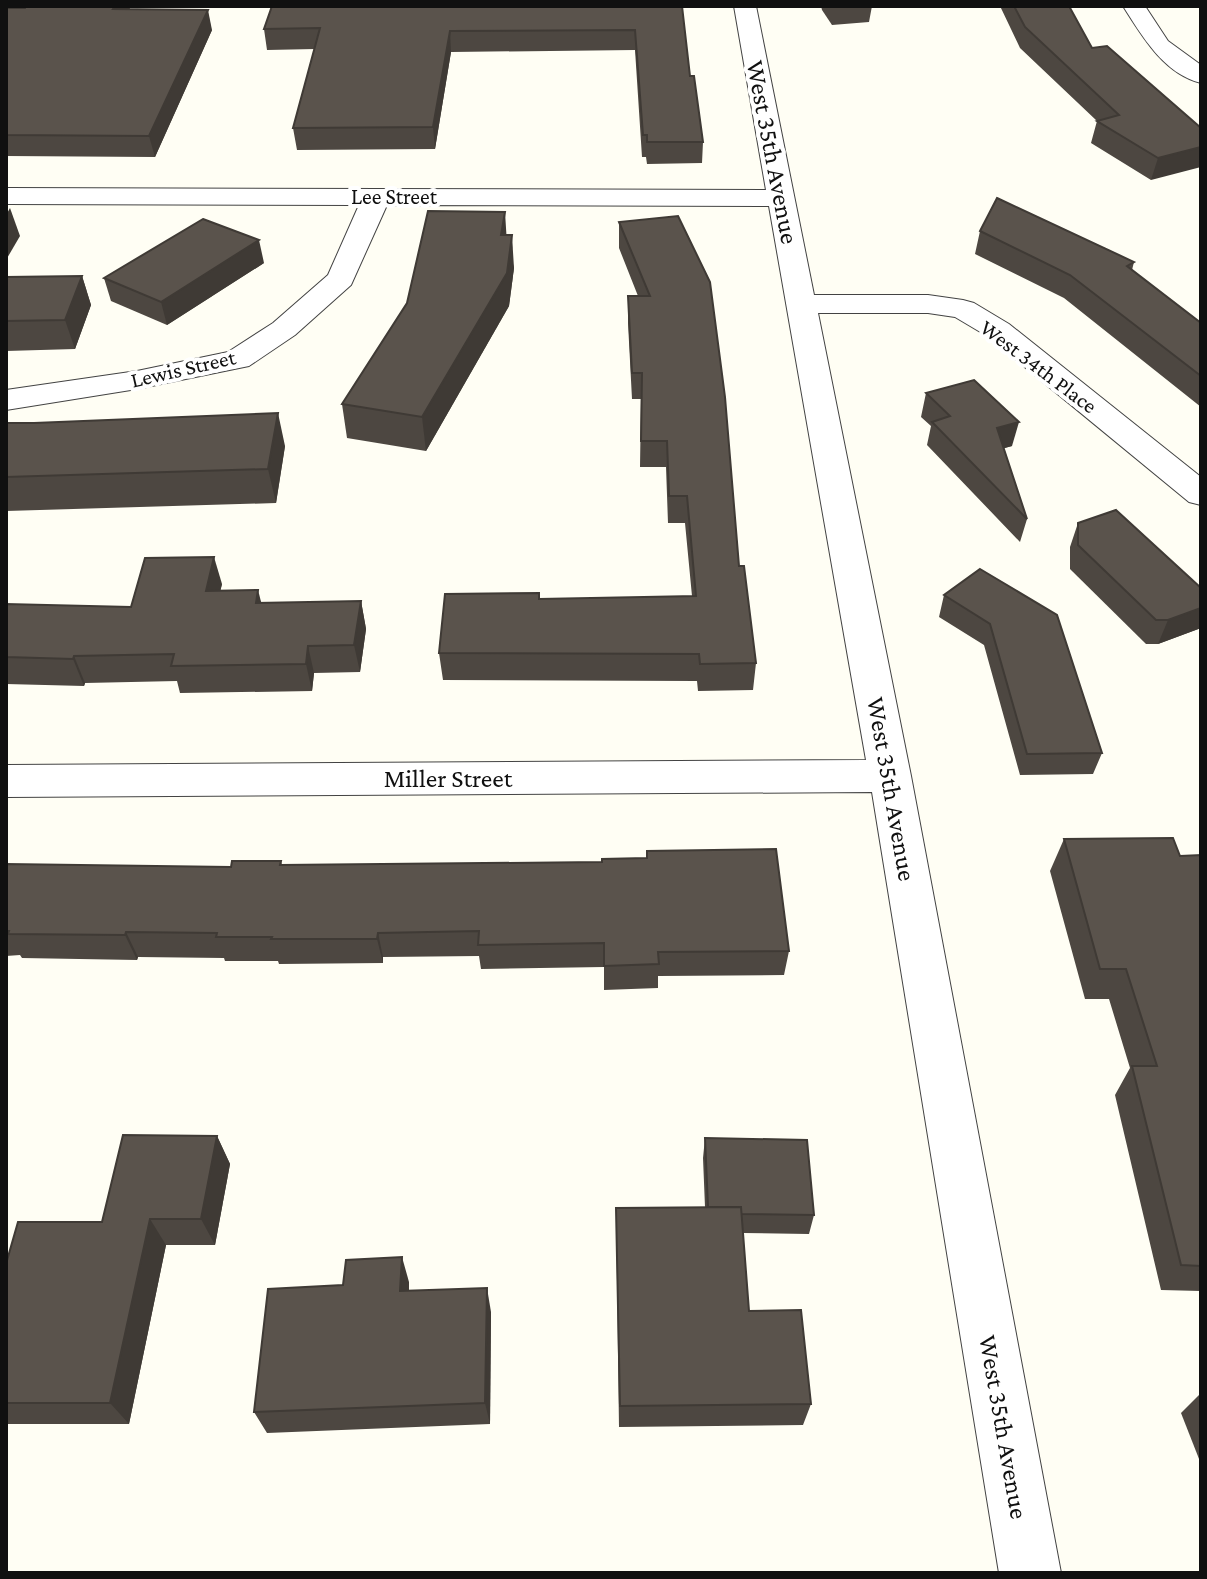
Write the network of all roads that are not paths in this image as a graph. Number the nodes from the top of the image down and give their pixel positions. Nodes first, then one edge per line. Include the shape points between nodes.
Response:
1 (745, 6) edge
2 (1134, 6) edge
3 (1160, 46) junction
4 (1201, 46) edge
5 (1201, 76) edge
6 (6, 196) edge
7 (377, 196) junction
8 (782, 198) junction
9 (803, 304) junction
10 (6, 400) edge
11 (1201, 494) edge
12 (890, 776) junction
13 (6, 781) edge
14 (1030, 1573) edge

1 - 8 street, West 35th Avenue
2 - 3 street
3 - 4 street
3 - 5 street
6 - 7 street, Lee Street
7 - 8 street, Lee Street
7 - 10 street, Lewis Street via 341,279 284,329 238,359
8 - 9 street, West 35th Avenue
9 - 11 street, West 34th Place via 963,309 998,330
9 - 12 street, West 35th Avenue
12 - 13 street, Miller Street
12 - 14 street, West 35th Avenue

